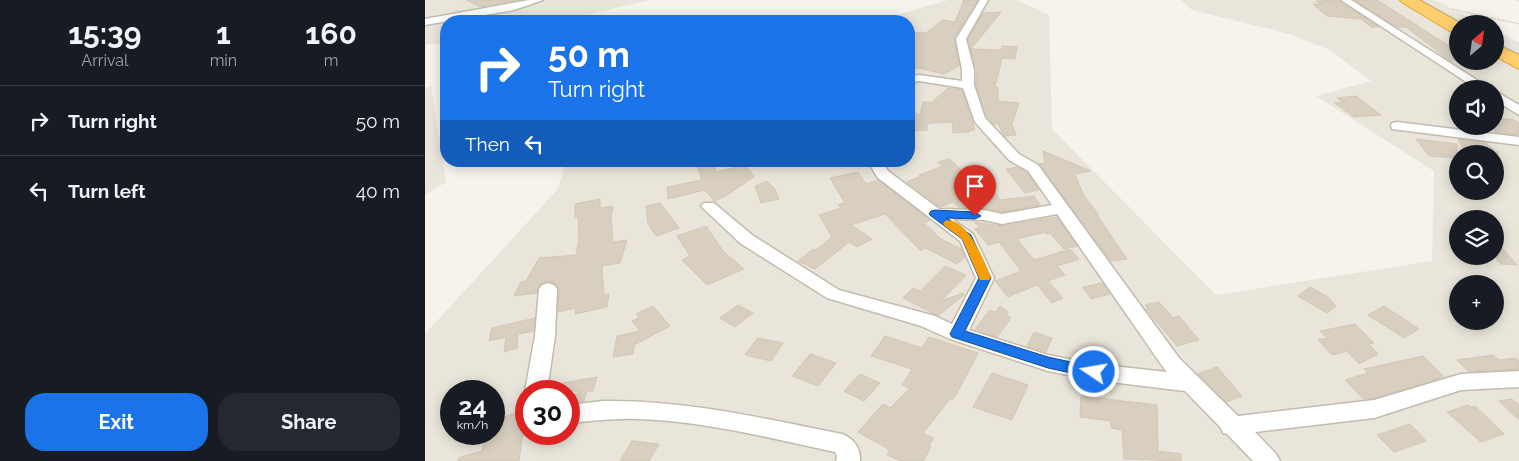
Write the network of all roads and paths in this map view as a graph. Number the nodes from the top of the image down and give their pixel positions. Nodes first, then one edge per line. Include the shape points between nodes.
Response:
1 (539, 0) edge
2 (984, 0) edge
3 (1345, 0) edge
4 (1408, 0) edge
5 (476, 3) dead end
6 (1446, 6) dead end
7 (456, 15) edge
8 (465, 15) edge
9 (440, 19) edge
10 (425, 22) edge
11 (1449, 23) edge
12 (1519, 24) edge
13 (1504, 54) edge
14 (1519, 63) edge
15 (915, 79) edge
16 (1471, 80) edge
17 (968, 85) junction
18 (1504, 101) edge
19 (1519, 111) edge
20 (1397, 126) dead end
21 (1519, 142) edge
22 (878, 167) edge
23 (709, 206) dead end
24 (1062, 208) junction
25 (935, 214) junction
26 (548, 289) dead end
27 (957, 334) junction
28 (1519, 379) edge
29 (538, 380) edge
30 (1191, 383) junction
31 (580, 412) edge
32 (1231, 426) junction
33 (848, 461) edge
34 (1267, 461) edge

1 - 8 street
2 - 17 street via 961,39
3 - 16 street
4 - 11 highway
5 - 7 street
6 - 12 path
9 - 10 street
13 - 14 highway
15 - 17 street
17 - 24 street via 979,119 1014,157 1033,168
18 - 19 street
20 - 21 street
22 - 25 street via 882,174
23 - 27 street via 746,239 833,294 928,321
24 - 25 street via 1002,219
24 - 30 street via 1172,364
25 - 27 street via 967,238 985,278
26 - 29 street
27 - 30 street via 1048,363 1094,372
28 - 32 street via 1461,382 1375,409
30 - 32 street
31 - 33 street via 685,413 842,444 849,454
32 - 34 street

